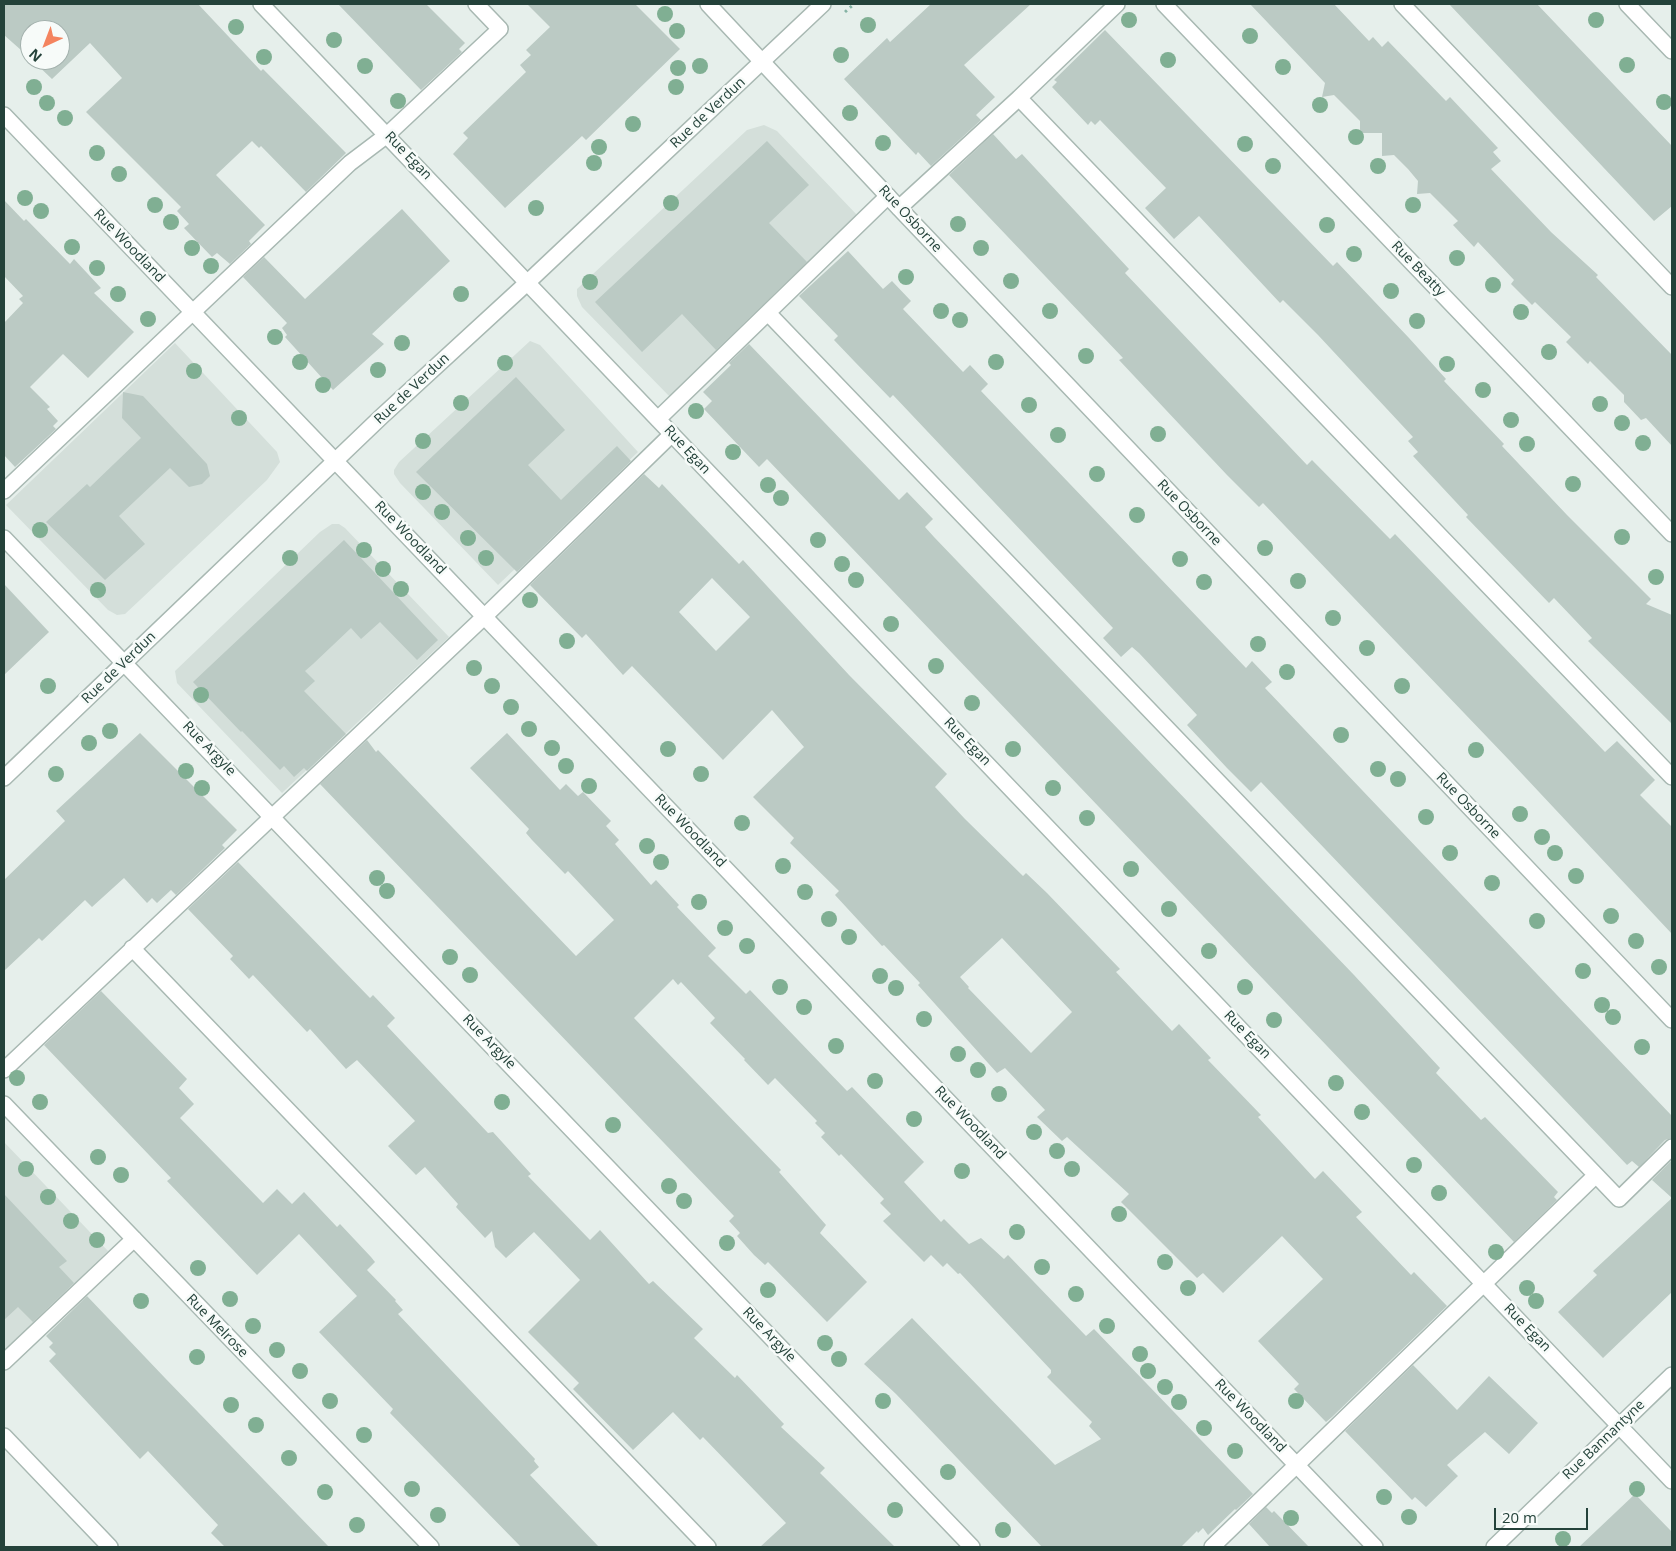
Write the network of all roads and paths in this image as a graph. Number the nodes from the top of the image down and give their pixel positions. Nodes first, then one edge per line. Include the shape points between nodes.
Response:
1 (261, 4) edge
2 (476, 4) edge
3 (708, 4) edge
4 (823, 4) edge
5 (1117, 4) edge
6 (1164, 4) edge
7 (1402, 4) edge
8 (1627, 4) edge
9 (1672, 51) edge
10 (762, 61) junction
11 (1019, 98) junction
12 (4, 115) edge
13 (387, 135) junction
14 (888, 196) junction
15 (899, 208) junction
16 (528, 282) junction
17 (1672, 288) edge
18 (193, 312) junction
19 (768, 313) junction
20 (658, 419) junction
21 (672, 434) junction
22 (336, 461) junction
23 (4, 491) edge
24 (1672, 534) edge
25 (4, 538) edge
26 (485, 616) junction
27 (125, 662) junction
28 (1672, 777) edge
29 (4, 778) edge
30 (272, 815) junction
31 (132, 948) junction
32 (1672, 1020) edge
33 (4, 1070) edge
34 (4, 1104) edge
35 (1672, 1148) edge
36 (1596, 1175) junction
37 (134, 1238) junction
38 (1483, 1282) junction
39 (4, 1362) edge
40 (1672, 1375) edge
41 (1619, 1425) junction
42 (4, 1436) edge
43 (1297, 1465) junction
44 (1672, 1481) edge
45 (110, 1547) edge
46 (431, 1547) edge
47 (708, 1547) edge
48 (972, 1547) edge
49 (1212, 1547) edge
50 (1375, 1547) edge
51 (1494, 1547) edge

1 - 13 street, Rue Egan
2 - 13 street via 500,29
3 - 10 street, Rue Osborne
4 - 10 street, Rue de Verdun
5 - 11 street
6 - 24 street, Rue Beatty
7 - 17 street
8 - 9 street
10 - 14 street, Rue Osborne
10 - 16 street, Rue de Verdun
11 - 15 street
11 - 28 street
12 - 18 street, Rue Woodland
13 - 16 street, Rue Egan
13 - 18 street via 350,163
14 - 15 street, Rue Osborne
14 - 19 street
15 - 32 street, Rue Osborne
16 - 20 street, Rue Egan
16 - 22 street, Rue de Verdun
18 - 22 street, Rue Woodland
18 - 23 street
19 - 20 street
19 - 36 street
20 - 21 street, Rue Egan
21 - 26 street
21 - 38 street, Rue Egan
22 - 26 street, Rue Woodland
22 - 27 street, Rue de Verdun
25 - 27 street, Rue Argyle
26 - 30 street
26 - 43 street, Rue Woodland
27 - 29 street, Rue de Verdun
27 - 30 street, Rue Argyle
30 - 31 street
30 - 48 street, Rue Argyle
31 - 33 street
31 - 47 street
34 - 37 street, Rue Melrose
35 - 36 street via 1619,1199
36 - 38 street
37 - 39 street
37 - 46 street, Rue Melrose
38 - 41 street, Rue Egan
38 - 43 street
40 - 41 street, Rue Bannantyne
41 - 44 street, Rue Egan
41 - 51 street, Rue Bannantyne
42 - 45 street
43 - 49 street
43 - 50 street, Rue Woodland

